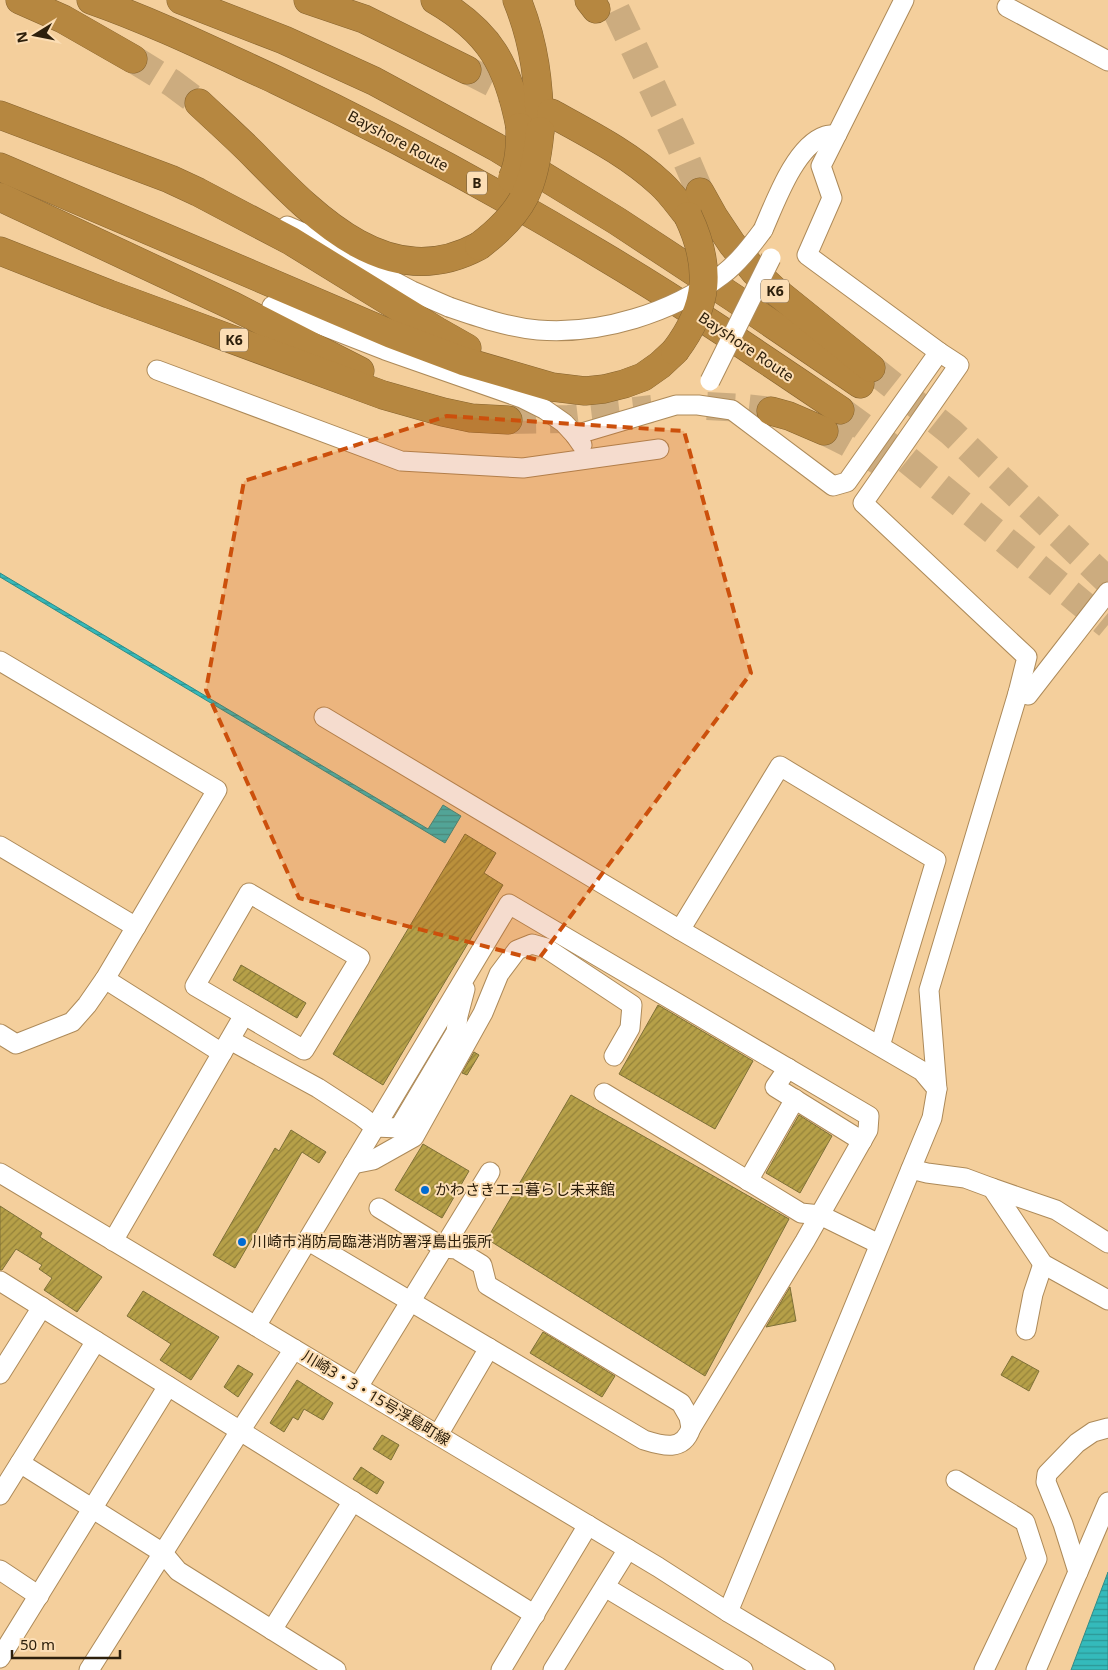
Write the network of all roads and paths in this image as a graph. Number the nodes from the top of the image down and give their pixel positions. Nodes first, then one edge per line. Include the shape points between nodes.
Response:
1 (20, 0) edge
2 (91, 0) edge
3 (181, 0) edge
4 (308, 0) edge
5 (435, 0) edge
6 (517, 0) edge
7 (904, 0) edge
8 (1003, 2) edge
9 (133, 59) tunnel mouth
10 (1108, 61) edge
11 (467, 70) tunnel mouth
12 (0, 99) edge
13 (200, 103) tunnel mouth
14 (0, 116) edge
15 (537, 124) junction
16 (837, 134) junction
17 (0, 167) edge
18 (170, 179) junction
19 (198, 192) junction
20 (700, 192) tunnel mouth
21 (0, 197) edge
22 (0, 209) edge
23 (0, 251) edge
24 (131, 258) junction
25 (771, 258) dead end
26 (272, 306) dead end
27 (939, 352) junction
28 (157, 370) dead end
29 (552, 387) junction
30 (698, 405) junction
31 (840, 410) tunnel mouth
32 (771, 411) tunnel mouth
33 (471, 418) junction
34 (508, 420) tunnel mouth
35 (824, 431) tunnel mouth
36 (575, 435) junction
37 (659, 449) dead end
38 (589, 460) junction
39 (1108, 592) edge
40 (0, 660) edge
41 (1018, 692) junction
42 (324, 717) dead end
43 (0, 846) edge
44 (136, 927) junction
45 (680, 930) junction
46 (469, 971) junction
47 (105, 979) junction
48 (483, 1013) junction
49 (244, 1015) junction
50 (0, 1034) edge
51 (226, 1046) junction
52 (880, 1046) junction
53 (614, 1056) dead end
54 (788, 1068) junction
55 (937, 1089) junction
56 (604, 1093) dead end
57 (795, 1099) junction
58 (375, 1127) junction
59 (862, 1141) junction
60 (353, 1164) junction
61 (911, 1168) junction
62 (490, 1172) dead end
63 (0, 1173) edge
64 (748, 1181) junction
65 (992, 1188) junction
66 (379, 1208) dead end
67 (820, 1215) junction
68 (113, 1240) junction
69 (307, 1240) junction
70 (879, 1244) junction
71 (1108, 1244) edge
72 (444, 1248) junction
73 (1043, 1264) junction
74 (0, 1281) edge
75 (1108, 1300) edge
76 (410, 1302) junction
77 (42, 1307) junction
78 (256, 1326) junction
79 (1026, 1330) dead end
80 (96, 1341) junction
81 (489, 1348) junction
82 (294, 1349) junction
83 (0, 1374) edge
84 (168, 1386) junction
85 (358, 1387) junction
86 (691, 1428) junction
87 (1108, 1428) edge
88 (240, 1431) junction
89 (438, 1435) junction
90 (20, 1463) junction
91 (956, 1480) dead end
92 (0, 1494) edge
93 (353, 1502) junction
94 (1108, 1502) edge
95 (93, 1508) junction
96 (588, 1525) junction
97 (628, 1549) junction
98 (163, 1553) junction
99 (0, 1570) edge
100 (1078, 1572) junction
101 (605, 1587) junction
102 (39, 1596) junction
103 (728, 1612) junction
104 (535, 1615) junction
105 (272, 1630) junction
106 (0, 1658) edge
107 (89, 1670) edge
108 (336, 1670) edge
109 (501, 1670) edge
110 (553, 1670) edge
111 (743, 1670) edge
112 (825, 1670) edge
113 (984, 1670) edge
114 (1036, 1670) edge

1 - 9 highway via 63,19
2 - 31 highway, Bayshore Route / B via 333,107 475,182 606,257
3 - 20 highway, K6 via 284,40 374,81 496,147 734,298 866,376 755,272 732,244
4 - 11 highway via 364,19
5 - 15 highway via 470,23 490,45 516,102
6 - 15 highway via 534,56 540,91
7 - 16 street
8 - 10 street
12 - 18 highway
13 - 15 highway, bridge via 316,216 356,241 384,248 432,247 474,239 506,193 520,149
14 - 18 highway
15 - 29 highway, bridge via 599,139 661,184 688,216 702,255 704,276 696,318 675,351 660,365 643,377 604,389 584,391
16 - 19 street, bridge via 824,136 800,156 763,230 721,275 651,313 579,330 538,330 494,322 449,307 301,232
16 - 27 street via 821,166 832,198 808,254
17 - 29 highway via 337,312 463,361
18 - 19 highway
19 - 29 highway via 291,241 474,351
21 - 24 highway
22 - 24 highway
23 - 33 highway, K6 via 345,382 424,408
24 - 33 highway via 272,325 413,398
25 - 30 street, bridge
26 - 36 street via 522,398 544,409
27 - 30 street via 847,482 833,486 732,410
27 - 41 street via 959,365 863,503 1026,656
28 - 38 street via 401,461 523,468
30 - 36 street via 676,406
32 - 35 highway
33 - 34 highway, K6
36 - 38 street
37 - 38 street
39 - 41 street via 1028,695
40 - 44 street via 216,790
41 - 55 street via 929,990
42 - 45 street
43 - 44 street
44 - 47 street
45 - 52 street
45 - 52 street via 780,766 936,860
46 - 48 street via 475,980
46 - 54 street via 509,904
46 - 58 street
47 - 50 street via 72,1022 16,1044
47 - 51 street
48 - 53 street via 499,974 517,950 532,944 546,948 632,1005 630,1028
48 - 60 street via 414,1137 373,1160
49 - 49 street via 304,1050 360,958 249,893 195,986
49 - 51 street
51 - 58 street via 318,1088
51 - 68 street
52 - 55 street via 922,1071
54 - 57 street via 775,1087
54 - 59 street via 869,1116 868,1130
55 - 61 street via 932,1118
56 - 64 street
57 - 59 street
57 - 64 street
58 - 60 street
59 - 67 street
60 - 69 street
61 - 65 street via 965,1178
61 - 70 street
62 - 72 street
63 - 68 street, 川崎3・3・15号浮島町線
64 - 67 street via 801,1213
65 - 71 street via 1056,1210
65 - 73 street
66 - 72 street
67 - 70 street
67 - 86 street
68 - 78 street, 川崎3・3・15号浮島町線
69 - 76 street
69 - 78 street
70 - 103 street
72 - 76 street
72 - 86 street via 456,1249 482,1265 487,1285 681,1403
73 - 75 street
73 - 79 street
74 - 77 street
76 - 81 street
76 - 85 street
77 - 80 street
77 - 83 street
78 - 82 street, 川崎3・3・15号浮島町線
80 - 84 street
80 - 90 street
81 - 86 street via 641,1444 672,1446 684,1441
81 - 89 street
82 - 85 street, 川崎3・3・15号浮島町線
82 - 88 street
84 - 88 street
84 - 95 street
85 - 89 street, 川崎3・3・15号浮島町線
87 - 100 street via 1093,1432 1077,1443 1047,1474 1046,1482
88 - 93 street
88 - 98 street
89 - 96 street, 川崎3・3・15号浮島町線
90 - 92 street
90 - 95 street
91 - 113 street via 1025,1522 1038,1559
93 - 104 street
93 - 105 street
94 - 100 street
95 - 98 street
95 - 102 street
96 - 97 street, 川崎3・3・15号浮島町線
96 - 104 street
97 - 101 street
97 - 103 street, 川崎3・3・15号浮島町線
98 - 105 street via 178,1571
98 - 107 street
99 - 102 street
100 - 114 street
101 - 110 street
101 - 111 street
102 - 106 street
103 - 112 street, 川崎3・3・15号浮島町線
104 - 109 street
105 - 108 street

